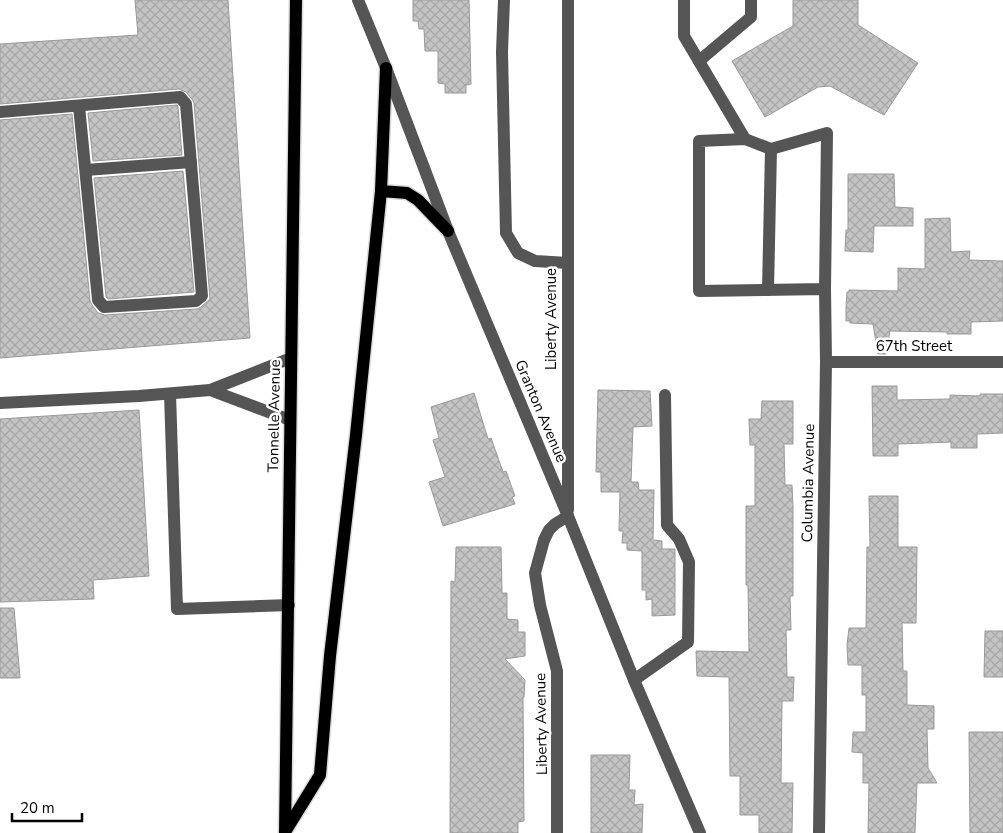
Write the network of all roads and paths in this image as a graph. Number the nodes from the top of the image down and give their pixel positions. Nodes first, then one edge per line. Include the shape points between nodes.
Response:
1 (296, 0) edge
2 (358, 0) edge
3 (504, 0) edge
4 (568, 0) edge
5 (684, 0) edge
6 (751, 0) edge
7 (699, 61) junction
8 (386, 68) junction
9 (79, 106) junction
10 (0, 112) edge
11 (745, 139) junction
12 (771, 149) junction
13 (191, 162) junction
14 (86, 170) junction
15 (381, 191) junction
16 (448, 231) junction
17 (568, 263) junction
18 (825, 289) junction
19 (768, 290) junction
20 (291, 358) junction
21 (826, 362) junction
22 (1003, 362) edge
23 (210, 390) junction
24 (170, 394) junction
25 (665, 395) dead end
26 (0, 403) edge
27 (290, 420) junction
28 (568, 516) junction
29 (289, 605) junction
30 (634, 680) junction
31 (285, 832) edge
32 (557, 833) edge
33 (700, 833) edge
34 (819, 833) edge

1 - 20 main road, Tonnelle Avenue
2 - 8 street, Granton Avenue
3 - 17 street via 506,233 518,252 535,261
4 - 17 street, Liberty Avenue
5 - 7 street via 684,36
6 - 7 street via 751,17
7 - 11 street
8 - 15 main road
8 - 16 street, Granton Avenue
9 - 10 street
9 - 13 street via 180,97 186,104
9 - 14 street
11 - 12 street
11 - 19 street via 699,141 699,291
12 - 18 street, Columbia Avenue via 827,133
12 - 19 street
13 - 14 street
13 - 14 street via 202,296 196,301 104,307 98,300
15 - 16 main road via 407,192
15 - 31 main road via 320,774
16 - 28 street, Granton Avenue
17 - 28 street, Liberty Avenue
18 - 19 street
18 - 21 street, Columbia Avenue
20 - 23 street
20 - 27 main road, Tonnelle Avenue
21 - 22 street, 67th Street
21 - 34 street, Columbia Avenue
23 - 24 street
23 - 27 street
24 - 26 street
24 - 29 street via 177,609
25 - 30 street via 667,525 689,562 688,642
27 - 29 main road, Tonnelle Avenue
28 - 30 street, Granton Avenue
28 - 32 street, Liberty Avenue via 549,530 535,573 558,671
29 - 31 main road, Tonnelle Avenue
30 - 33 street, Granton Avenue

